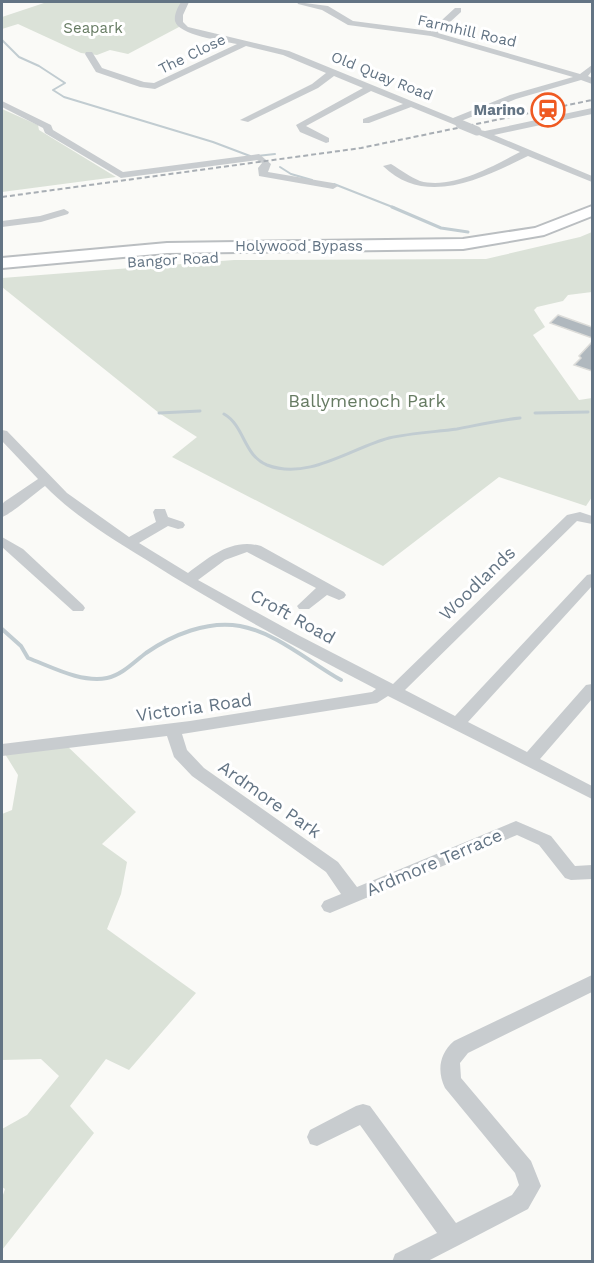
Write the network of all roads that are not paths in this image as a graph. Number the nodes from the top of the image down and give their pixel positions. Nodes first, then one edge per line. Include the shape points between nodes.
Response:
1 (185, 2) edge
2 (301, 2) edge
3 (458, 10) dead end
4 (432, 34) junction
5 (246, 43) junction
6 (89, 54) dead end
7 (592, 67) edge
8 (332, 73) junction
9 (582, 77) junction
10 (592, 81) edge
11 (371, 87) junction
12 (2, 104) edge
13 (412, 104) junction
14 (592, 111) edge
15 (245, 120) dead end
16 (366, 122) dead end
17 (457, 122) junction
18 (480, 132) junction
19 (327, 140) dead end
20 (528, 152) junction
21 (388, 166) dead end
22 (592, 179) edge
23 (333, 186) dead end
24 (592, 211) edge
25 (60, 215) dead end
26 (2, 224) edge
27 (592, 225) edge
28 (499, 244) junction
29 (2, 263) edge
30 (2, 272) edge
31 (2, 434) edge
32 (46, 480) junction
33 (2, 513) edge
34 (167, 520) dead end
35 (592, 520) edge
36 (2, 541) edge
37 (129, 543) junction
38 (592, 578) edge
39 (188, 580) junction
40 (304, 606) dead end
41 (78, 608) dead end
42 (592, 689) edge
43 (390, 690) junction
44 (585, 709) edge
45 (457, 724) junction
46 (173, 730) junction
47 (2, 750) edge
48 (529, 761) junction
49 (592, 793) edge
50 (592, 872) edge
51 (353, 896) junction
52 (330, 906) dead end
53 (592, 982) edge
54 (317, 1137) dead end
55 (453, 1237) junction
56 (404, 1262) edge

1 - 5 street, Old Quay Road via 179,15 184,28
2 - 4 street, Farmhill Road via 324,8 351,23
3 - 4 street
4 - 9 street, Farmhill Road
5 - 6 street, The Close via 155,86 99,70
5 - 8 street, Old Quay Road via 286,53
7 - 9 street
8 - 11 street, Old Quay Road
8 - 15 street via 315,86
9 - 10 street, Farmhill Road
9 - 17 street via 513,97
11 - 13 street, Old Quay Road
11 - 19 street via 301,125 303,130
12 - 23 street via 48,127 48,131 121,175 259,157 264,162 263,174
13 - 16 street
13 - 17 street, Old Quay Road
14 - 18 street
17 - 18 street, Old Quay Road, bridge
18 - 20 street, Old Quay Road
20 - 21 street via 440,185 415,182
20 - 22 street, Old Quay Road
24 - 28 highway, Holywood Bypass
25 - 26 street
27 - 28 highway, Bangor Road via 542,241
28 - 29 highway, Holywood Bypass via 167,248
28 - 30 highway, Bangor Road via 452,254 222,257
31 - 32 street, Croft Road
32 - 33 street
32 - 37 street, Croft Road via 62,496
34 - 37 street
35 - 43 street, Woodlands via 572,518
36 - 41 street
37 - 39 street, Croft Road
38 - 45 street
39 - 40 street via 232,550 247,546 333,592
39 - 43 street, Croft Road
42 - 44 street
43 - 45 street, Croft Road
43 - 46 street, Victoria Road via 377,697
44 - 48 street
45 - 48 street, Croft Road
46 - 47 street, Victoria Road
46 - 51 street, Ardmore Park via 180,753 198,772 332,867
48 - 49 street, Croft Road
50 - 51 street, Ardmore Terrace via 571,873 553,846 537,834 516,828
51 - 52 street, Ardmore Terrace
53 - 55 street via 461,1047 452,1056 452,1082 524,1168 530,1186 520,1202
54 - 55 street via 363,1113
55 - 56 street

